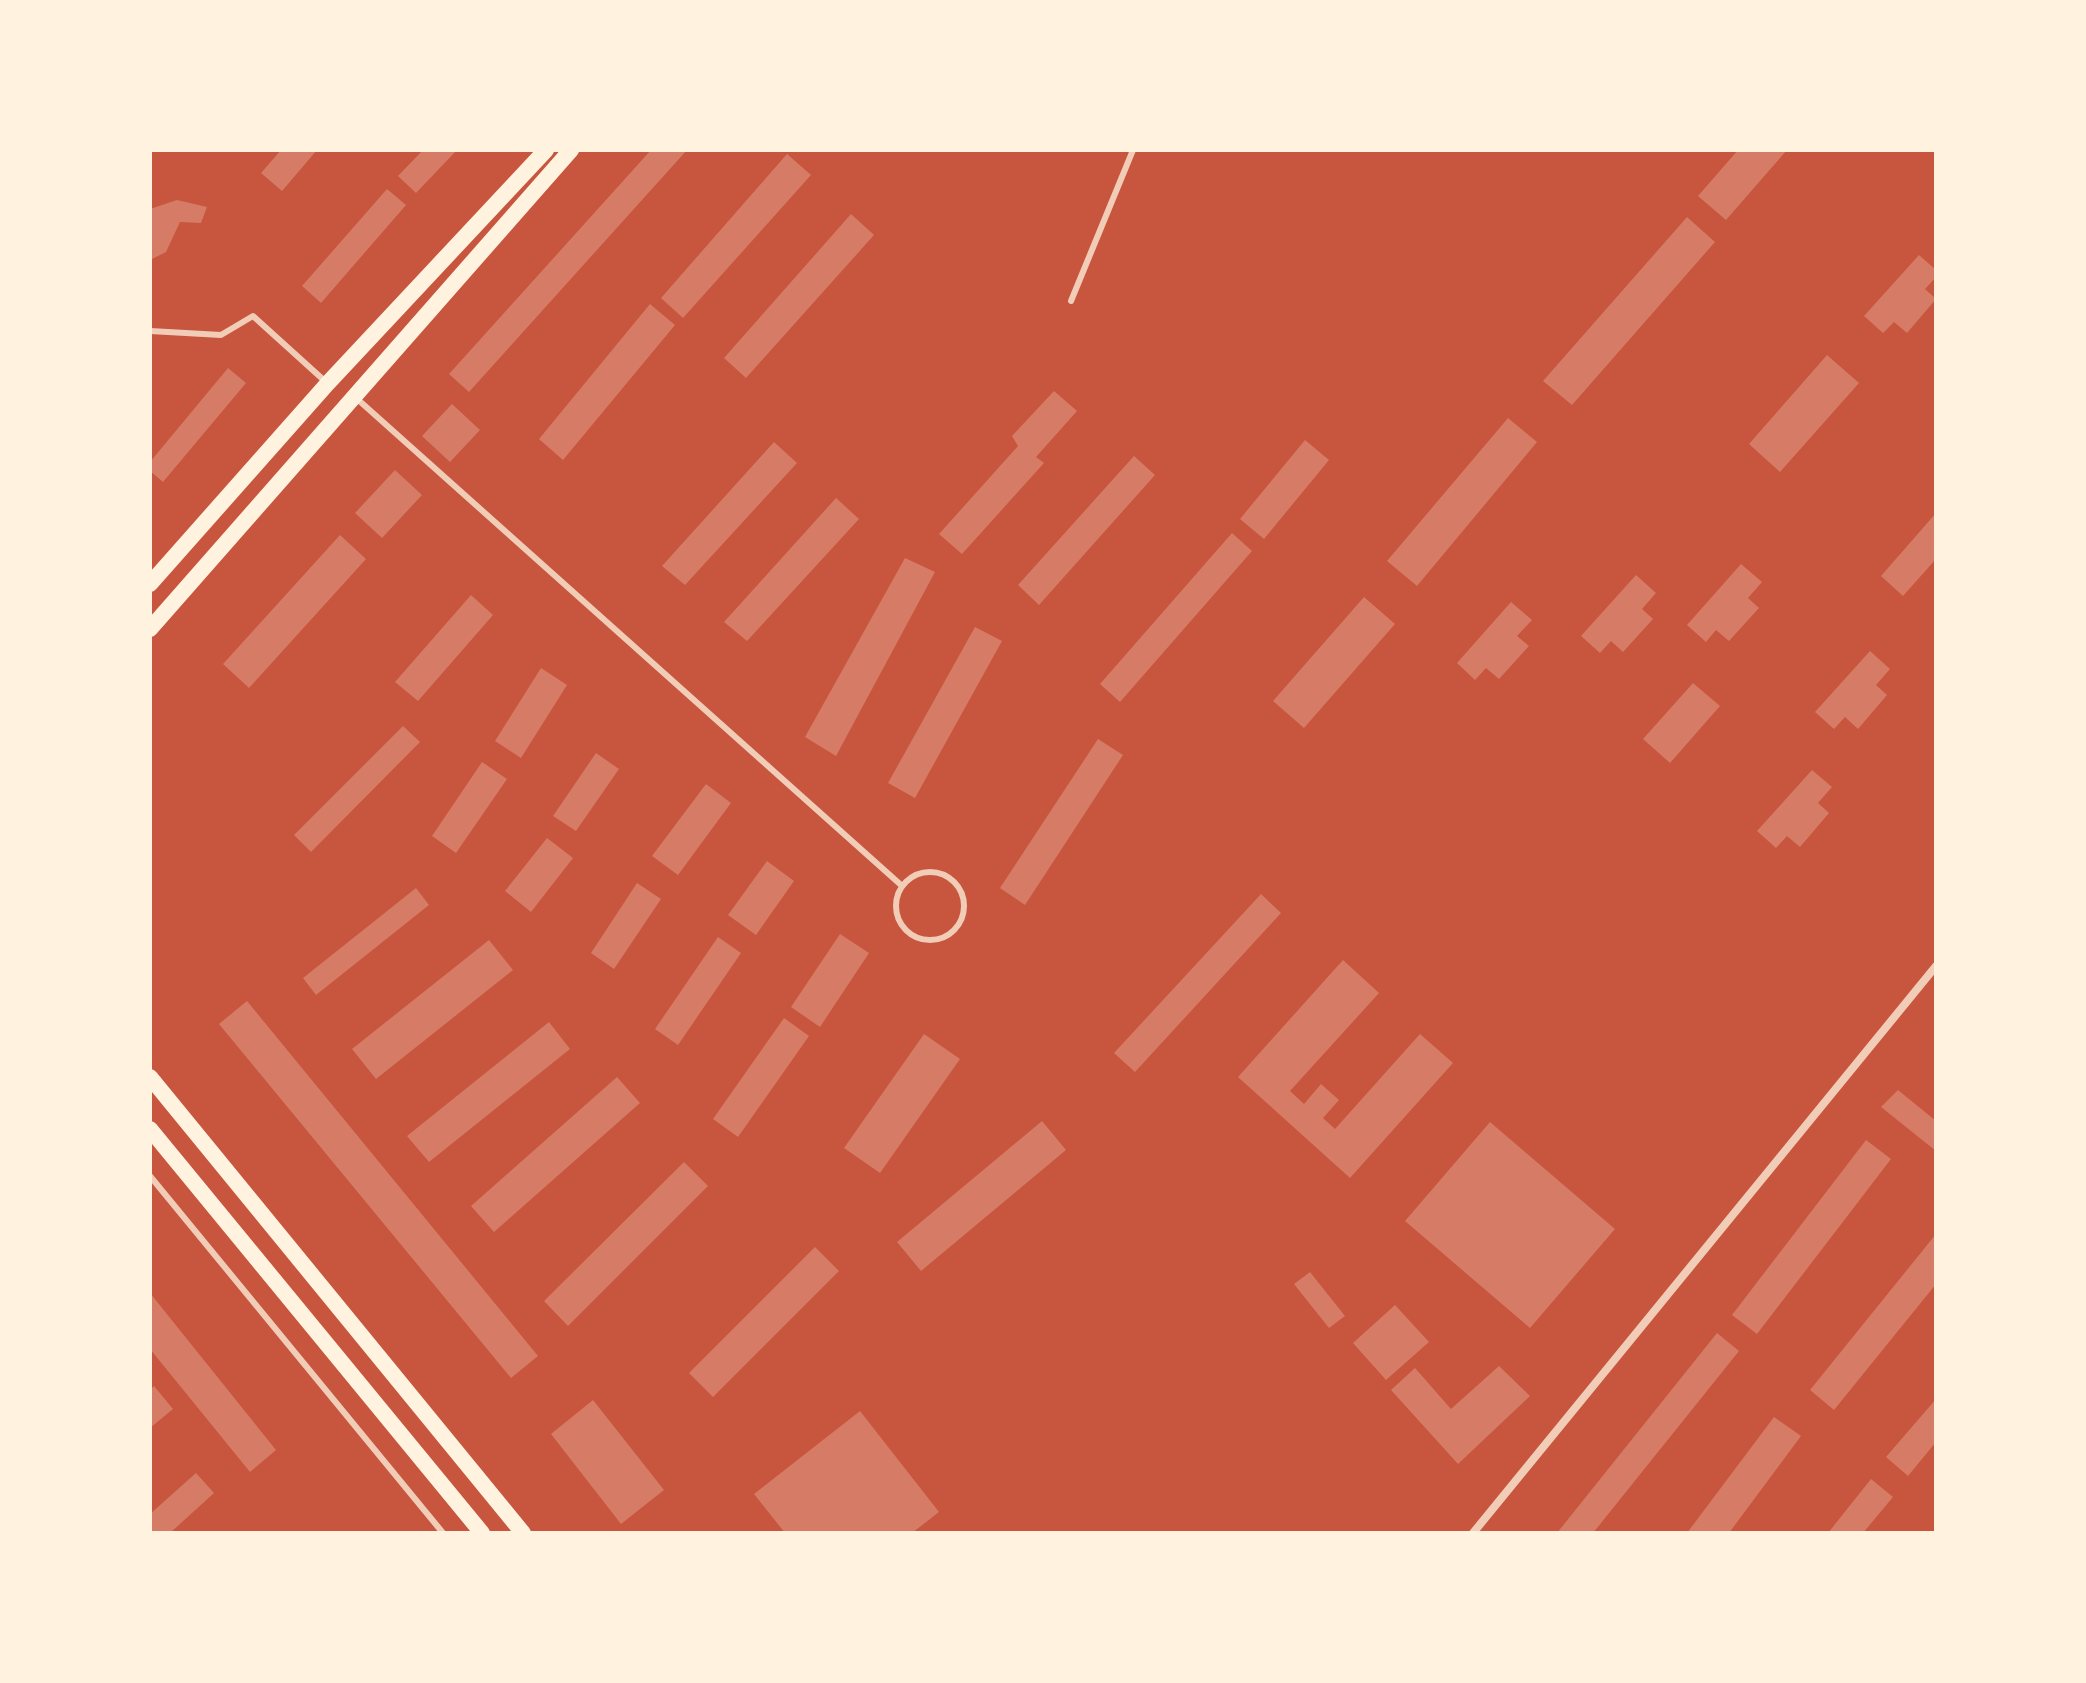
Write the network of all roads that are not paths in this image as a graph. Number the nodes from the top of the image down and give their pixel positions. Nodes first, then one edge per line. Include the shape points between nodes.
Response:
1 (546, 150) edge
2 (571, 150) edge
3 (1133, 150) edge
4 (1071, 301) dead end
5 (150, 331) edge
6 (328, 383) junction
7 (354, 396) junction
8 (150, 584) edge
9 (150, 629) edge
10 (901, 885) junction
11 (1936, 966) edge
12 (150, 1077) edge
13 (150, 1129) edge
14 (150, 1176) edge
15 (443, 1533) edge
16 (482, 1533) edge
17 (523, 1533) edge
18 (1473, 1533) edge

1 - 6 main road
2 - 7 main road
3 - 4 lane
5 - 6 lane via 221,335 253,316
6 - 8 main road
7 - 9 main road
7 - 10 lane
10 - 10 lane via 895,911 909,934 935,941 959,927 965,900 951,877 924,870
11 - 18 street
12 - 17 main road
13 - 16 main road
14 - 15 lane

